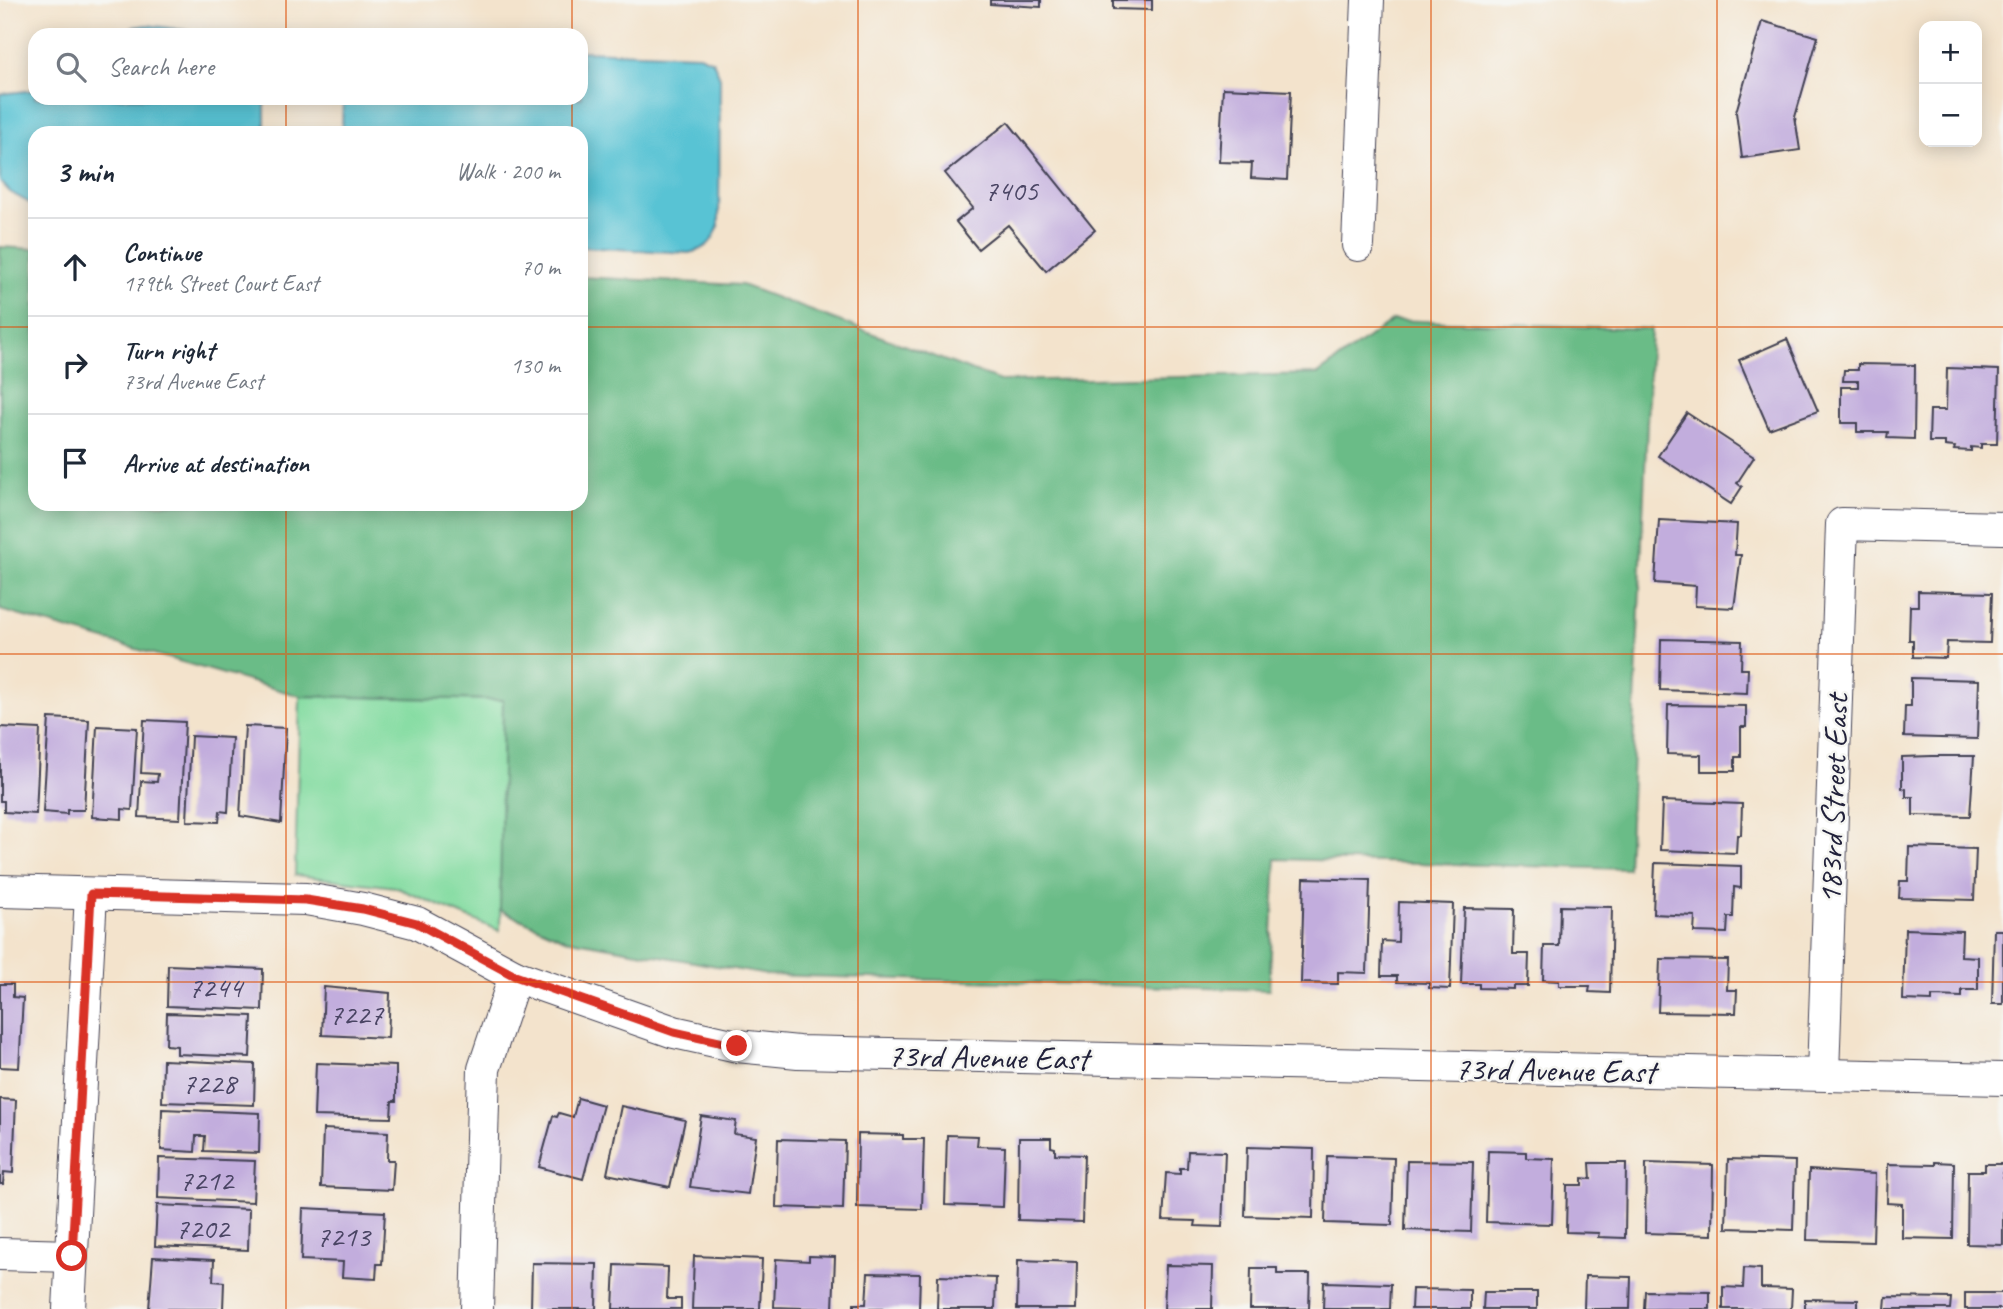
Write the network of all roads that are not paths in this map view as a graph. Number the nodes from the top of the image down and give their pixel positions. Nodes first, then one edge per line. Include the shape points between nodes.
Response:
1 (1368, 0) edge
2 (1359, 245) dead end
3 (2003, 528) edge
4 (0, 891) edge
5 (91, 894) junction
6 (515, 976) junction
7 (1822, 1074) junction
8 (2003, 1079) edge
9 (0, 1254) edge
10 (72, 1256) junction
11 (69, 1309) edge
12 (477, 1309) edge

1 - 2 street
3 - 7 street, 183rd Street East via 1842,524
4 - 5 street, 73rd Avenue East
5 - 6 street, 73rd Avenue East via 306,900 363,909 417,923
5 - 10 street
6 - 7 street, 73rd Avenue East via 674,1032 737,1046 798,1052
6 - 12 street via 484,1069
7 - 8 street, 73rd Avenue East
9 - 10 street
10 - 11 street

